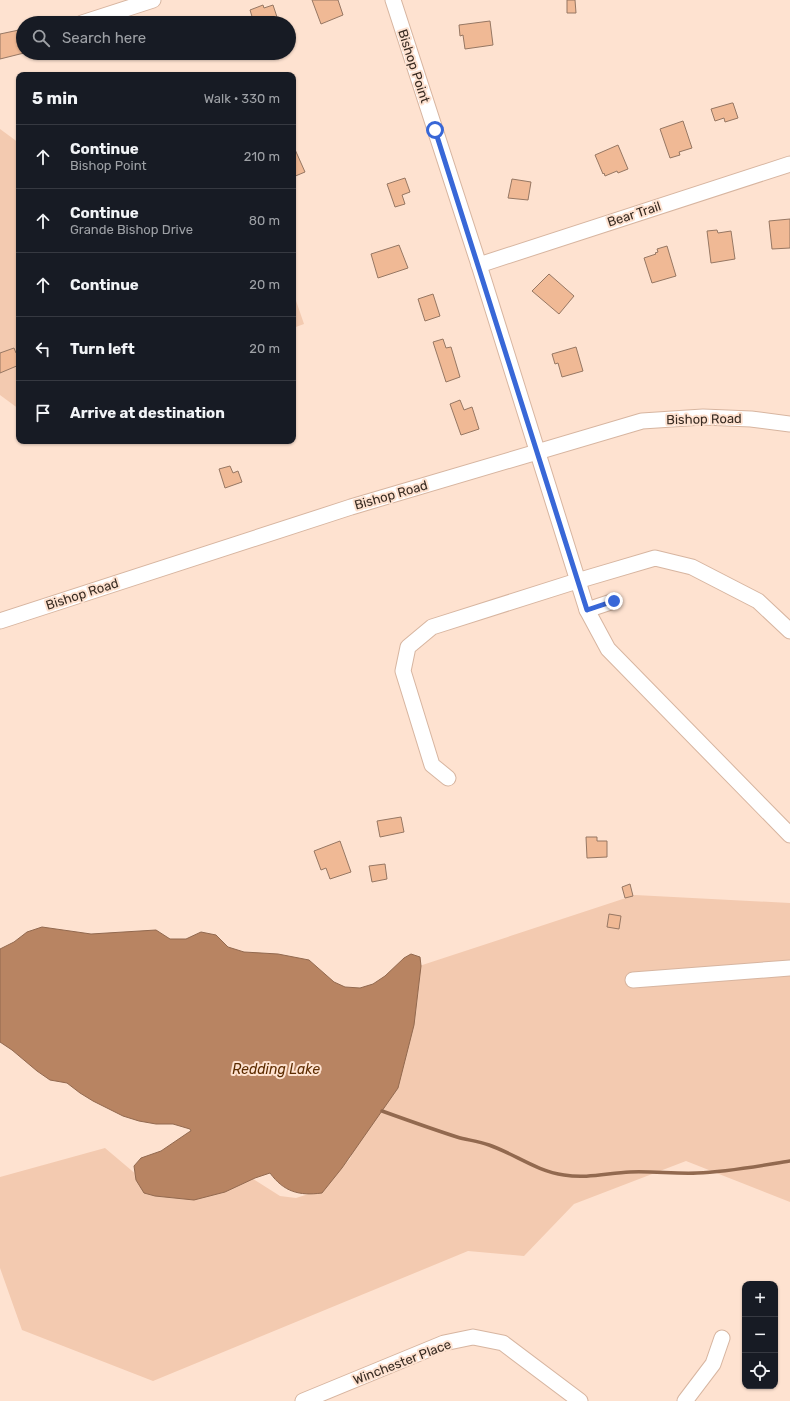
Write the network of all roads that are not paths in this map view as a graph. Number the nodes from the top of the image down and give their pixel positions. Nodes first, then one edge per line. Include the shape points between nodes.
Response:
1 (153, 0) edge
2 (393, 0) edge
3 (104, 16) edge
4 (790, 164) edge
5 (478, 265) junction
6 (790, 424) edge
7 (538, 452) junction
8 (577, 580) junction
9 (614, 601) dead end
10 (587, 610) junction
11 (0, 621) edge
12 (790, 631) edge
13 (448, 778) dead end
14 (790, 834) edge
15 (790, 968) edge
16 (633, 980) dead end
17 (722, 1338) dead end
18 (303, 1401) edge
19 (580, 1401) edge
20 (684, 1401) edge

1 - 3 street
2 - 5 street, Bishop Point
4 - 5 street, Bear Trail
5 - 7 street, Bishop Point
6 - 7 street, Bishop Road via 703,417 642,421
7 - 8 street, Bishop Point
7 - 11 street, Bishop Road via 351,507
8 - 10 street, Bishop Point
8 - 12 street via 655,558 692,567 758,601
8 - 13 street via 432,627 408,647 403,672 432,765
9 - 10 street
10 - 14 street, Bishop Point via 608,649
15 - 16 street
17 - 20 street via 713,1364
18 - 19 street, Winchester Place via 444,1343 473,1337 503,1343

